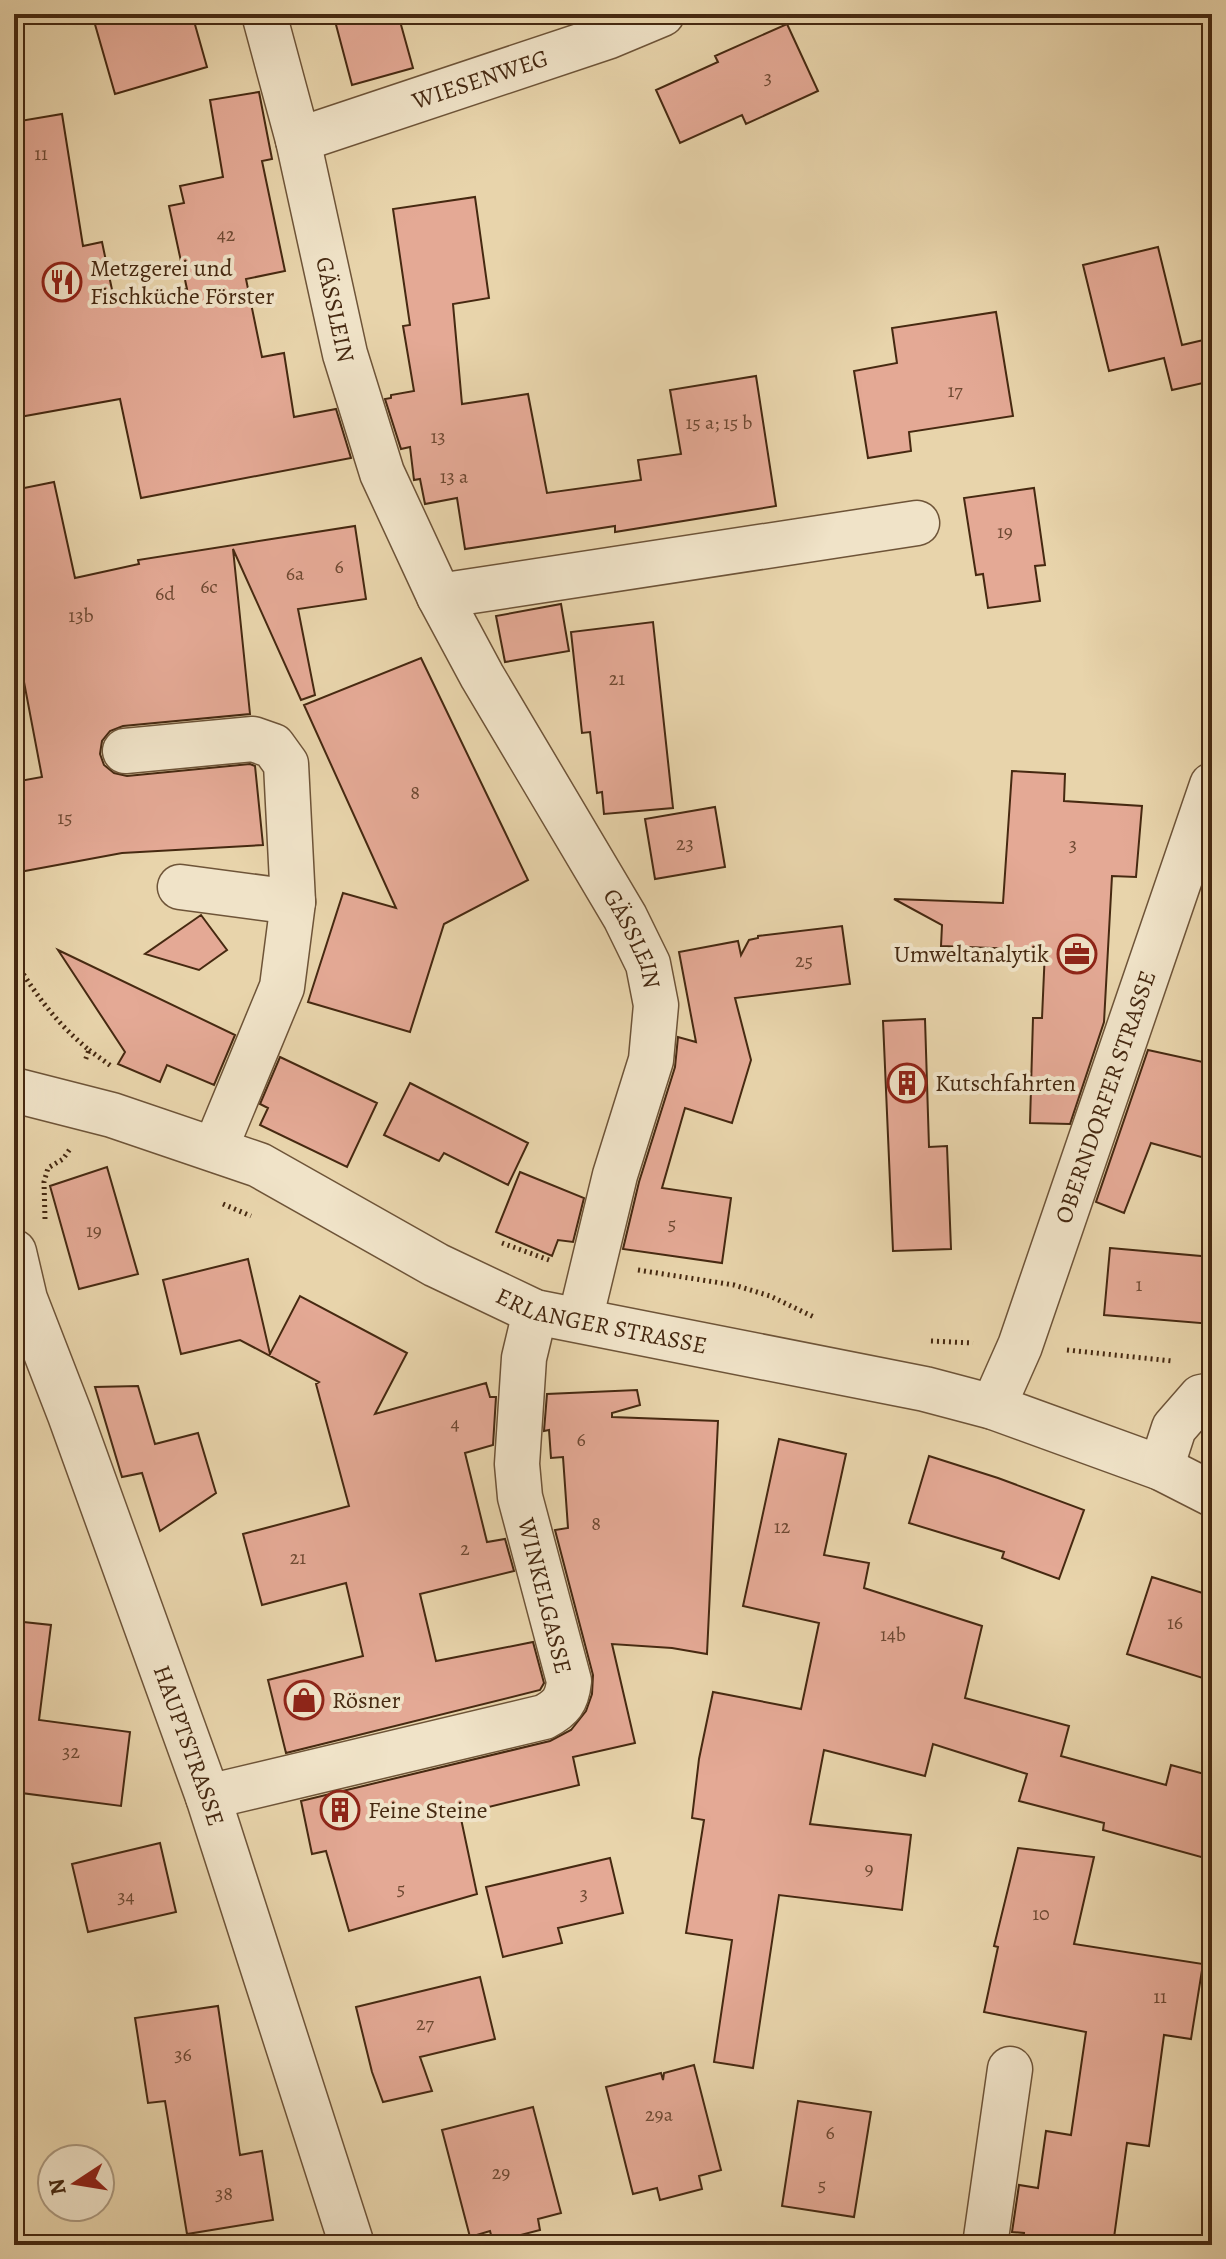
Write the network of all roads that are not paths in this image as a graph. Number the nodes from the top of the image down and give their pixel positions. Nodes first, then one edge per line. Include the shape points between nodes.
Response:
1 (264, 14) edge
2 (662, 14) edge
3 (298, 140) junction
4 (917, 523) dead end
5 (439, 596) junction
6 (125, 751) dead end
7 (1212, 785) edge
8 (180, 887) dead end
9 (293, 902) junction
10 (14, 1090) edge
11 (215, 1149) junction
12 (30, 1241) edge
13 (535, 1312) junction
14 (580, 1320) junction
15 (1207, 1396) edge
16 (993, 1407) junction
17 (1161, 1468) junction
18 (1212, 1494) edge
19 (208, 1797) junction
20 (1010, 2069) dead end
21 (352, 2245) edge
22 (985, 2245) edge

1 - 3 street, GÄSSLEIN
2 - 3 street, WIESENWEG
3 - 5 street, GÄSSLEIN via 345,354 382,473
4 - 5 street
5 - 14 street, GÄSSLEIN via 625,917 648,964 656,1005 651,1060 615,1175
6 - 9 street via 253,739 273,746 286,764
7 - 16 street, OBERNDORFER STRASSE via 1020,1346
8 - 9 street
9 - 11 street via 282,987
10 - 11 street, ERLANGER STRASSE
11 - 13 street, ERLANGER STRASSE via 259,1165 436,1265
12 - 19 street, HAUPTSTRASSE via 25,1299
13 - 14 street, ERLANGER STRASSE
13 - 19 street, WINKELGASSE via 524,1358 517,1464 520,1497 569,1681 560,1709
14 - 16 street, ERLANGER STRASSE
15 - 17 street via 1174,1428
16 - 17 street, ERLANGER STRASSE
17 - 18 street, ERLANGER STRASSE
19 - 21 street, HAUPTSTRASSE
20 - 22 street

